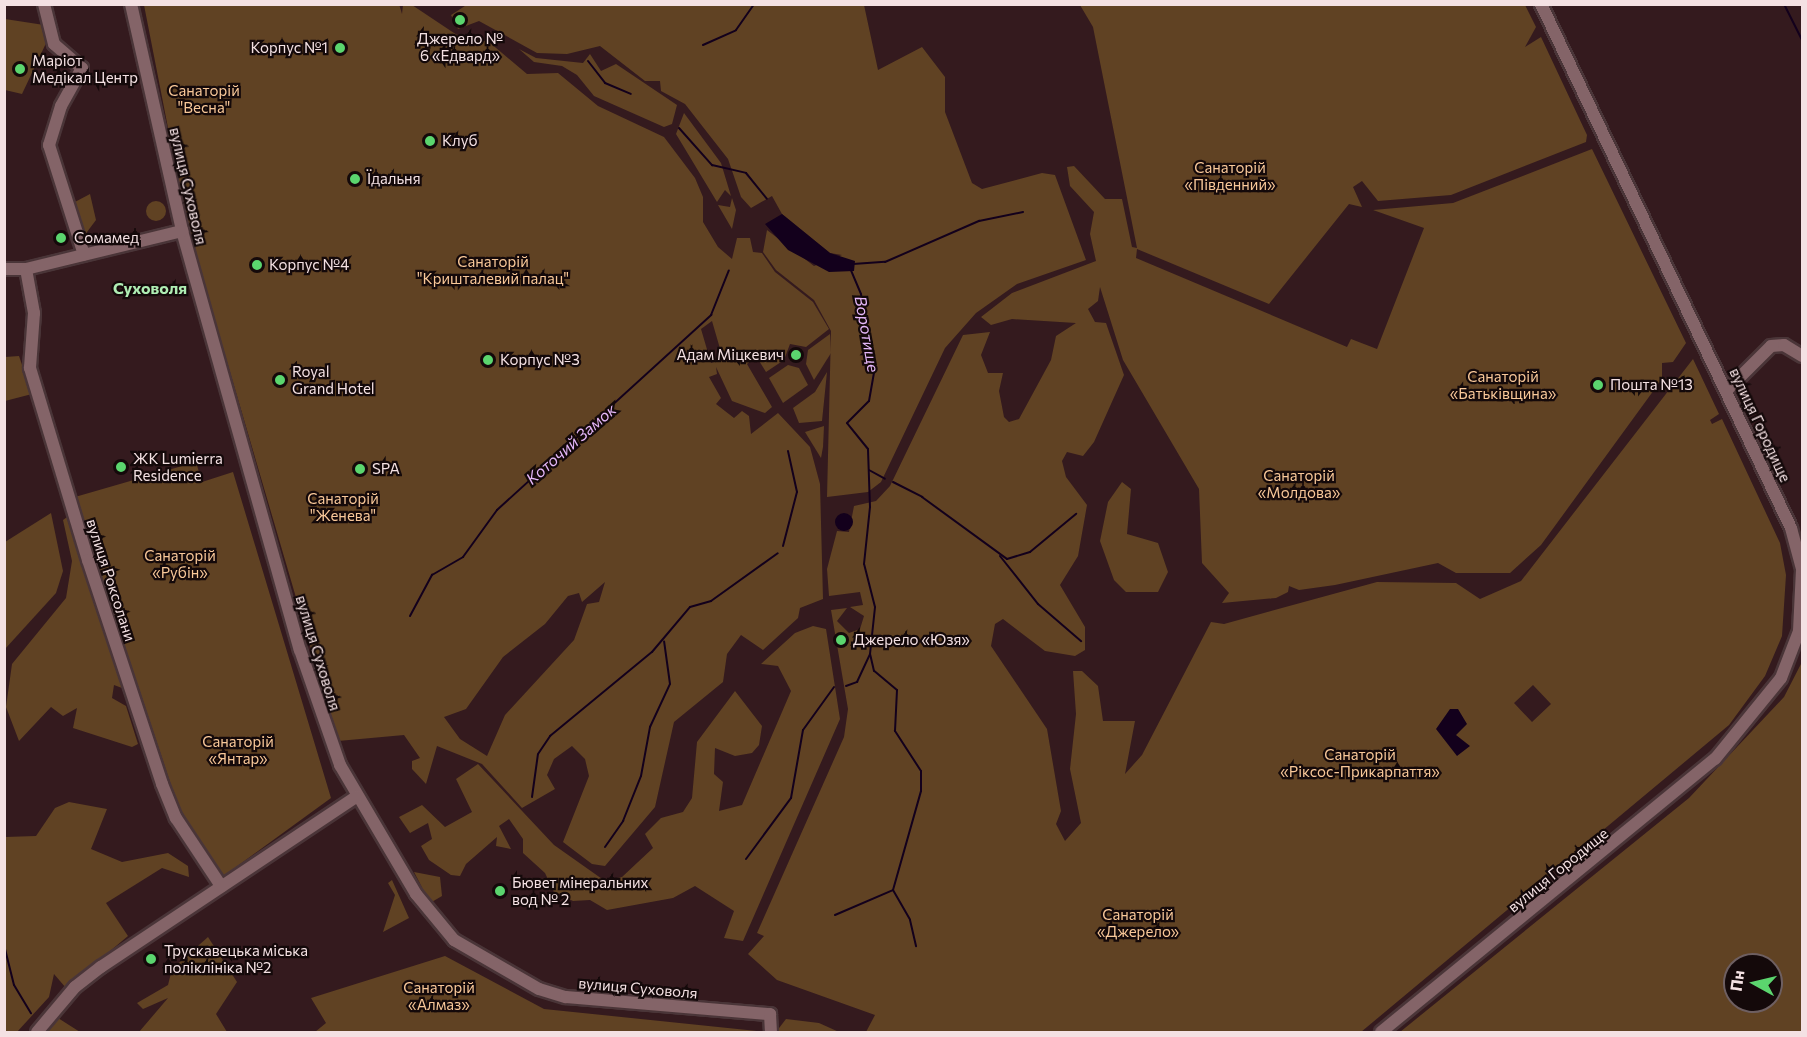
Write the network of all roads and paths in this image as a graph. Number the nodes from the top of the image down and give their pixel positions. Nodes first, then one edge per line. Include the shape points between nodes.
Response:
1 (44, 4) edge
2 (131, 4) edge
3 (1541, 4) edge
4 (182, 231) junction
5 (84, 255) junction
6 (4, 269) edge
7 (26, 269) junction
8 (1803, 356) edge
9 (1727, 390) junction
10 (357, 796) junction
11 (221, 886) junction
12 (37, 1032) edge
13 (771, 1032) edge
14 (1381, 1032) edge

1 - 5 street via 54,44 82,68 61,106 49,145
2 - 4 street, вулиця Суховоля
3 - 9 street, вулиця Городище
4 - 5 street
4 - 10 street, вулиця Суховоля via 300,650 331,745
5 - 7 street
6 - 7 street
7 - 11 street, вулиця Роксолани via 34,313 30,368 88,560 162,784 176,818
8 - 9 street via 1784,345 1771,346
9 - 14 street, вулиця Городище via 1791,528 1802,569 1798,631 1781,678 1715,759
10 - 11 street
10 - 13 street, вулиця Суховоля via 438,924 518,978 566,997 770,1014
11 - 12 street via 75,987

